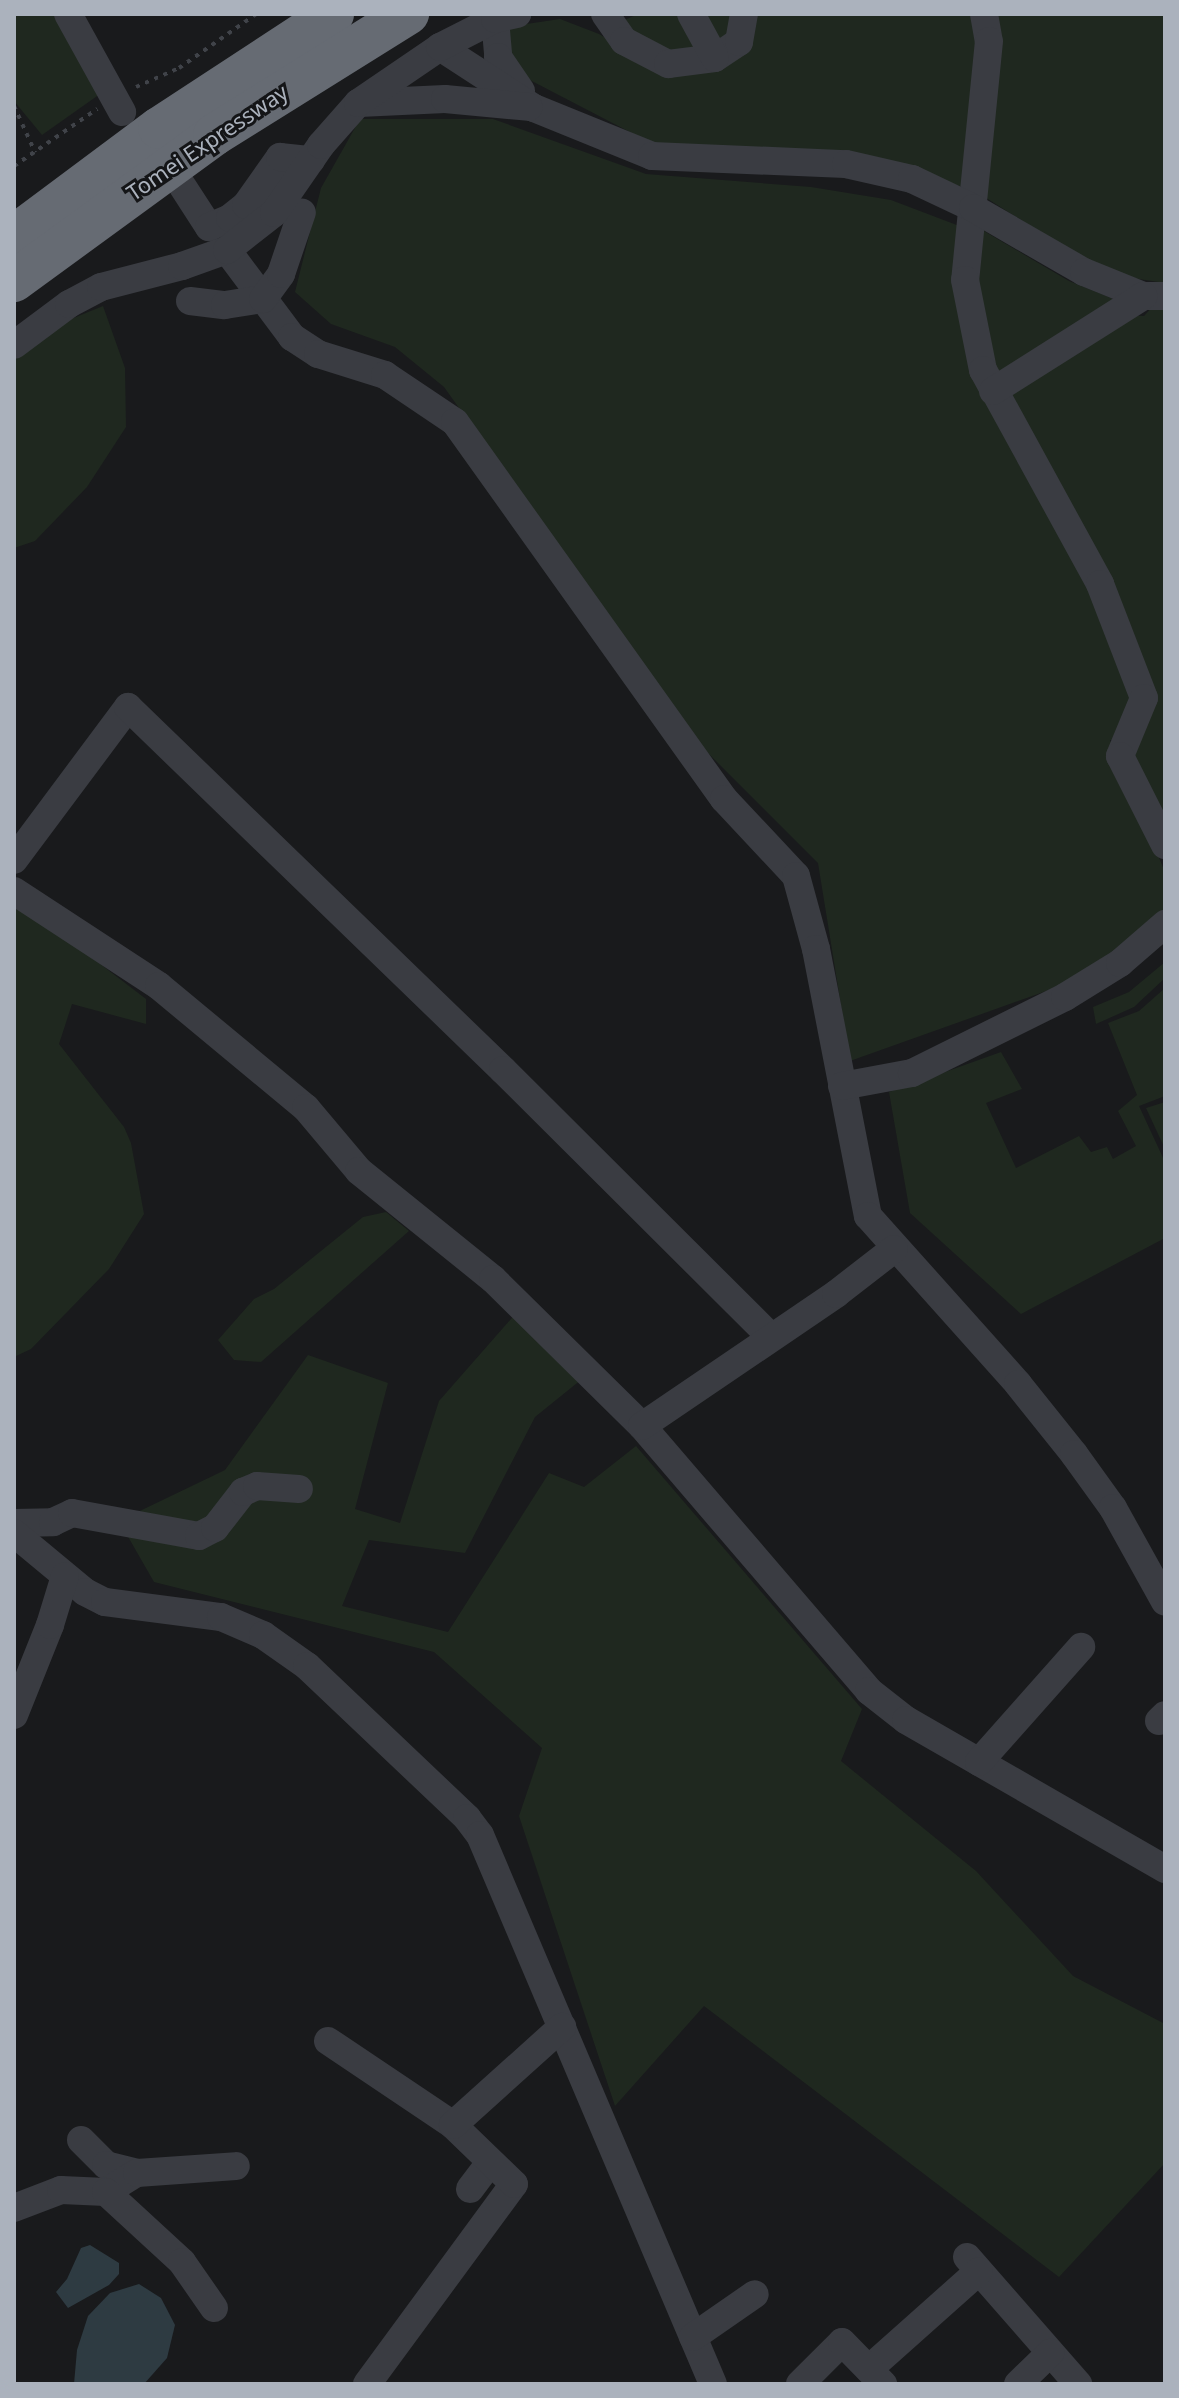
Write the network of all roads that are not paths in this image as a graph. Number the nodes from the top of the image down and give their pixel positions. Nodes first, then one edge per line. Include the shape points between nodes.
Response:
1 (68, 14) edge
2 (333, 14) edge
3 (408, 14) edge
4 (605, 14) edge
5 (691, 14) edge
6 (744, 14) edge
7 (984, 14) edge
8 (506, 16) edge
9 (440, 47) junction
10 (715, 58) junction
11 (358, 103) junction
12 (118, 104) road end
13 (534, 108) junction
14 (311, 160) junction
15 (183, 187) dead end
16 (973, 208) junction
17 (302, 212) dead end
18 (14, 236) edge
19 (65, 240) junction
20 (227, 250) junction
21 (14, 281) edge
22 (14, 291) edge
23 (1154, 296) edge
24 (263, 299) junction
25 (190, 301) dead end
26 (14, 345) edge
27 (993, 391) junction
28 (1165, 845) edge
29 (14, 860) edge
30 (14, 891) edge
31 (1165, 924) edge
32 (842, 1086) junction
33 (894, 1249) junction
34 (771, 1337) junction
35 (642, 1426) junction
36 (299, 1489) dead end
37 (14, 1523) edge
38 (14, 1533) edge
39 (65, 1576) junction
40 (1164, 1596) edge
41 (1081, 1647) dead end
42 (14, 1715) edge
43 (979, 1762) junction
44 (1165, 1869) edge
45 (562, 2027) junction
46 (328, 2041) dead end
47 (453, 2125) junction
48 (81, 2140) dead end
49 (490, 2162) junction
50 (236, 2166) dead end
51 (137, 2173) junction
52 (470, 2189) dead end
53 (106, 2192) junction
54 (14, 2208) edge
55 (755, 2294) dead end
56 (214, 2308) dead end
57 (693, 2337) junction
58 (1050, 2353) junction
59 (876, 2377) edge
60 (367, 2384) edge
61 (713, 2384) edge
62 (800, 2384) edge
63 (1018, 2384) edge
64 (1078, 2384) edge

1 - 12 street
2 - 18 highway, Tomei Expressway via 159,128
3 - 19 highway, Tomei Expressway via 214,135
4 - 10 street via 624,41 668,64
5 - 10 street
6 - 10 street via 739,42
7 - 16 street via 989,41
8 - 9 street
8 - 13 street via 498,57
9 - 11 street
9 - 13 street
11 - 13 street via 445,99
11 - 14 street
13 - 16 street via 652,156 846,164 912,179
14 - 15 street via 280,157 246,205 209,227
14 - 20 street via 274,213
16 - 23 street via 1084,272
16 - 27 street via 965,280 983,370
17 - 24 street via 290,252
19 - 21 highway, Tomei Expressway
19 - 22 highway
20 - 24 street
20 - 26 street via 101,287
23 - 27 street
24 - 25 street via 225,305
24 - 32 street via 292,337 318,354 385,375 455,422 724,799 796,876
27 - 28 street via 1100,584 1144,698 1120,756
29 - 34 street via 128,707
30 - 35 street via 159,986 306,1108 359,1171 493,1279
31 - 32 street via 1120,963 1065,997 912,1073
32 - 33 street via 868,1216
33 - 34 street
33 - 40 street via 1018,1384 1074,1454 1113,1508
34 - 35 street
35 - 43 street via 869,1691 906,1720
36 - 37 street via 257,1486 243,1492 215,1528 199,1536 72,1513 53,1522
38 - 39 street
39 - 42 street
39 - 45 street via 105,1602 221,1617 263,1635 307,1666 480,1835
41 - 43 street
43 - 44 street
45 - 47 street
45 - 57 street
46 - 47 street
47 - 49 street
48 - 51 street via 106,2165
49 - 52 street
49 - 60 street via 514,2184
50 - 51 street
51 - 53 street
53 - 54 street via 61,2190
53 - 56 street via 182,2262
55 - 57 street
57 - 61 street
58 - 59 street via 973,2264
58 - 63 street
58 - 64 street
59 - 62 street via 842,2342

